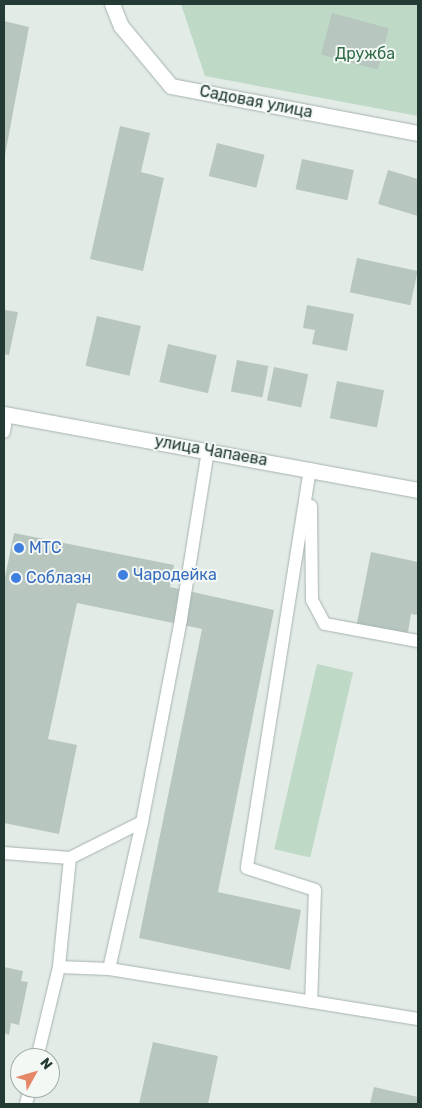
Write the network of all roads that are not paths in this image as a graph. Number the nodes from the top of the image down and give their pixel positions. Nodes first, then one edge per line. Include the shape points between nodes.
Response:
1 (112, 4) edge
2 (418, 133) edge
3 (5, 414) edge
4 (4, 432) edge
5 (208, 450) junction
6 (310, 469) junction
7 (418, 490) edge
8 (418, 641) edge
9 (142, 822) junction
10 (4, 853) edge
11 (70, 858) junction
12 (59, 967) junction
13 (109, 969) junction
14 (311, 1002) junction
15 (418, 1019) edge
16 (39, 1048) edge

1 - 2 street, Садовая улица via 121,26 171,86
3 - 4 lane
3 - 5 street, улица Чапаева
5 - 6 street, улица Чапаева
5 - 9 lane via 181,619
6 - 7 street, улица Чапаева
6 - 8 lane via 312,600 325,624
6 - 14 lane via 247,868 315,890
9 - 11 lane
9 - 13 lane
10 - 11 lane
11 - 12 lane
12 - 13 lane
12 - 16 lane
13 - 14 lane
14 - 15 lane

